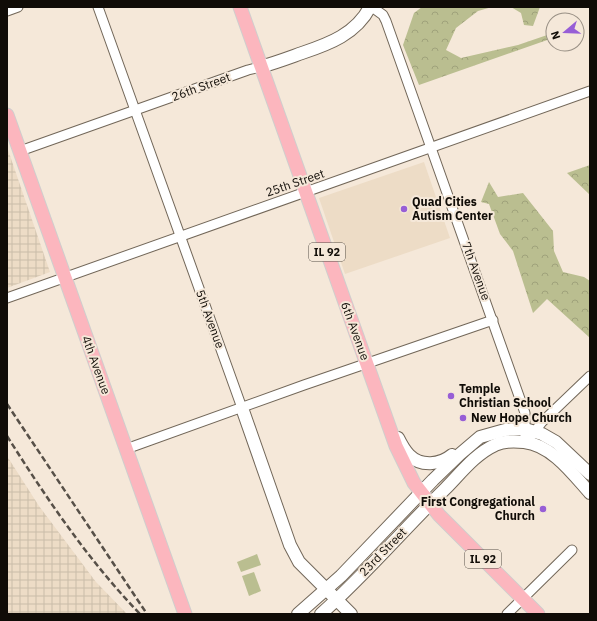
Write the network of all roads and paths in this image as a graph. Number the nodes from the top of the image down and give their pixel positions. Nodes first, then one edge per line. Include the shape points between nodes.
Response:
1 (18, 7) edge
2 (98, 7) edge
3 (240, 7) edge
4 (371, 7) edge
5 (7, 11) edge
6 (260, 67) junction
7 (590, 91) edge
8 (135, 110) junction
9 (7, 115) edge
10 (431, 148) junction
11 (20, 151) junction
12 (306, 192) junction
13 (180, 236) junction
14 (64, 277) junction
15 (7, 298) edge
16 (493, 320) junction
17 (367, 364) junction
18 (590, 376) edge
19 (382, 407) junction
20 (242, 408) junction
21 (530, 430) junction
22 (480, 437) junction
23 (525, 442) junction
24 (126, 449) junction
25 (590, 474) edge
26 (422, 493) junction
27 (590, 493) edge
28 (430, 504) junction
29 (572, 550) dead end
30 (326, 589) junction
31 (522, 599) junction
32 (336, 600) junction
33 (185, 614) edge
34 (298, 614) edge
35 (321, 614) edge
36 (351, 614) edge
37 (507, 614) edge
38 (538, 614) edge

1 - 5 street
2 - 8 street, 5th Avenue
3 - 6 main road, 6th Avenue / IL 92
4 - 6 main road, 26th Street via 352,30 330,43
4 - 10 street, 7th Avenue via 383,15 386,21
6 - 8 street, 26th Street
6 - 12 main road, 6th Avenue / IL 92
7 - 10 street, 25th Street
8 - 11 street, 26th Street
8 - 13 street, 5th Avenue
9 - 11 main road, 4th Avenue
10 - 12 street, 25th Street
10 - 16 street, 7th Avenue
11 - 14 main road, 4th Avenue
12 - 13 street, 25th Street
12 - 17 main road, 6th Avenue / IL 92
13 - 14 street, 25th Street
13 - 20 street, 5th Avenue
14 - 15 street, 25th Street
14 - 24 main road, 4th Avenue
16 - 17 street
16 - 21 street, 7th Avenue
17 - 19 main road, 6th Avenue / IL 92
17 - 20 street
18 - 21 street via 542,422
19 - 22 main road via 409,456 424,463 438,463
19 - 26 main road, 6th Avenue / IL 92 via 402,459
20 - 24 street
20 - 30 main road, 5th Avenue via 294,554
21 - 22 main road, 23rd Street via 505,430
21 - 23 street
21 - 25 main road via 556,442
22 - 26 main road, 23rd Street
23 - 27 main road via 547,450
23 - 28 main road, 23rd Street via 508,441 488,448
24 - 33 main road, 4th Avenue
26 - 28 main road, 6th Avenue / IL 92
26 - 30 main road, 23rd Street
28 - 31 main road, 6th Avenue / IL 92
28 - 32 main road, 23rd Street
29 - 31 street
30 - 32 main road, 5th Avenue
30 - 34 main road, 23rd Street
31 - 37 street
31 - 38 main road, 6th Avenue / IL 92
32 - 35 main road, 23rd Street
32 - 36 main road, 5th Avenue

